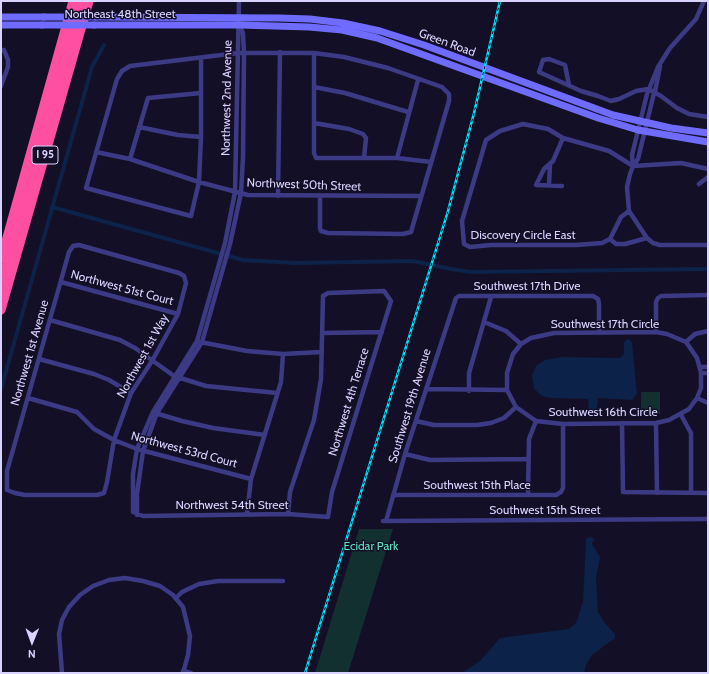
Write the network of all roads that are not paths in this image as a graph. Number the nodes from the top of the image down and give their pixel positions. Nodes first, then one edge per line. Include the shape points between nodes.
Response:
1 (66, 1) edge
2 (72, 1) edge
3 (80, 1) edge
4 (89, 1) edge
5 (238, 1) edge
6 (706, 1) edge
7 (1, 17) edge
8 (239, 21) junction
9 (1, 25) edge
10 (2, 50) edge
11 (280, 52) junction
12 (314, 52) junction
13 (241, 53) junction
14 (201, 58) junction
15 (418, 80) junction
16 (569, 85) junction
17 (1, 86) edge
18 (314, 87) junction
19 (653, 91) junction
20 (201, 93) junction
21 (408, 112) junction
22 (708, 117) edge
23 (314, 123) junction
24 (644, 123) junction
25 (139, 127) junction
26 (641, 131) junction
27 (708, 133) edge
28 (201, 137) junction
29 (563, 138) junction
30 (708, 142) edge
31 (96, 152) junction
32 (364, 158) junction
33 (398, 158) junction
34 (130, 159) junction
35 (431, 162) junction
36 (550, 166) junction
37 (633, 166) junction
38 (708, 169) edge
39 (708, 177) edge
40 (199, 182) junction
41 (699, 184) dead end
42 (549, 185) junction
43 (562, 186) dead end
44 (235, 192) junction
45 (241, 193) junction
46 (278, 196) junction
47 (421, 196) junction
48 (320, 197) junction
49 (629, 210) junction
50 (647, 238) junction
51 (610, 239) junction
52 (1, 241) edge
53 (708, 245) edge
54 (226, 247) junction
55 (1, 259) edge
56 (222, 262) junction
57 (184, 276) joint
58 (61, 282) junction
59 (1, 285) edge
60 (491, 296) junction
61 (708, 296) edge
62 (456, 298) joint
63 (1, 310) edge
64 (178, 314) junction
65 (50, 320) junction
66 (484, 322) junction
67 (708, 331) edge
68 (382, 332) junction
69 (656, 332) junction
70 (323, 333) junction
71 (599, 333) junction
72 (197, 341) junction
73 (202, 342) junction
74 (686, 342) junction
75 (521, 344) junction
76 (321, 352) junction
77 (282, 354) junction
78 (39, 359) junction
79 (152, 361) junction
80 (700, 367) junction
81 (708, 367) edge
82 (701, 373) junction
83 (708, 373) edge
84 (174, 376) junction
85 (180, 378) junction
86 (426, 389) junction
87 (508, 390) junction
88 (469, 391) junction
89 (131, 393) junction
90 (277, 393) junction
91 (28, 398) junction
92 (697, 398) junction
93 (708, 403) edge
94 (516, 407) junction
95 (155, 413) junction
96 (681, 415) junction
97 (416, 421) junction
98 (536, 421) junction
99 (622, 423) junction
100 (656, 423) junction
101 (563, 424) junction
102 (265, 435) junction
103 (114, 440) junction
104 (137, 449) junction
105 (143, 451) junction
106 (405, 454) junction
107 (528, 459) junction
108 (251, 479) junction
109 (104, 493) joint
110 (657, 493) junction
111 (691, 493) junction
112 (708, 493) edge
113 (528, 494) junction
114 (393, 495) junction
115 (247, 514) junction
116 (288, 514) junction
117 (137, 515) junction
118 (328, 517) joint
119 (708, 519) edge
120 (384, 521) joint
121 (283, 581) dead end
122 (176, 598) junction
123 (183, 672) edge
124 (62, 673) edge
125 (191, 673) edge

1 - 52 highway, I 95
2 - 55 highway
3 - 59 highway
4 - 63 highway, I 95
5 - 8 street, Northwest 2nd Avenue
6 - 19 street via 696,19 660,62
7 - 8 main road, Northeast 48th Street, bridge
8 - 9 main road, Northeast 48th Street, bridge
8 - 13 street, Northwest 2nd Avenue via 237,33
8 - 24 main road, Green Road via 310,19 380,31 573,101
8 - 26 main road, Green Road via 342,30 377,38 598,118
10 - 17 street via 8,60 8,67
11 - 12 street
11 - 13 street
11 - 46 street
12 - 15 street via 388,68
12 - 18 street
13 - 14 street
13 - 44 street, Northwest 2nd Avenue
13 - 45 street, Northwest 2nd Avenue
14 - 20 street
14 - 31 street via 130,66 122,71 117,79
15 - 21 street
15 - 35 street via 442,87 449,94
16 - 16 street via 565,65 549,59 543,60 539,72
16 - 19 street via 611,101 636,91
18 - 21 street via 345,93
18 - 23 street
19 - 22 street via 689,114
19 - 24 street
19 - 24 street via 651,106
20 - 25 street via 148,98
20 - 28 street
21 - 33 street
23 - 32 street via 348,128 363,134 366,138
23 - 32 street via 316,158
24 - 26 street
24 - 26 street
24 - 27 main road, Green Road
25 - 28 street
25 - 34 street
26 - 30 main road, Green Road
26 - 37 street via 638,160
28 - 40 street
29 - 36 street
29 - 37 street, Discovery Circle East via 609,151
29 - 51 street, Discovery Circle East via 548,129 523,124 500,131 486,140 462,221 464,244 470,247 576,246 602,243
31 - 34 street, Northwest 50th Street
31 - 40 street via 86,188 191,216
32 - 33 street
33 - 35 street
34 - 40 street, Northwest 50th Street
35 - 47 street
36 - 42 street
36 - 42 street via 544,169 536,185
37 - 38 street via 681,163
37 - 49 street via 627,187
39 - 41 street
40 - 44 street, Northwest 50th Street
42 - 43 street
44 - 45 street, Northwest 50th Street
44 - 54 street, Northwest 2nd Avenue
45 - 46 street, Northwest 50th Street
45 - 54 street, Northwest 2nd Avenue
46 - 48 street, Northwest 50th Street
47 - 48 street, Northwest 50th Street
47 - 48 street via 411,232 388,234 322,231
49 - 50 street
49 - 51 street via 621,217
50 - 51 street via 625,244 616,244
50 - 53 street via 653,243 660,244
54 - 56 street, Northwest 2nd Avenue
56 - 72 street, Northwest 2nd Avenue
56 - 73 street, Northwest 2nd Avenue
57 - 58 street, Northwest 1st Avenue via 79,245 73,246 69,252
57 - 64 street, Northwest 1st Way via 186,283
58 - 64 street, Northwest 51st Court
58 - 65 street, Northwest 1st Avenue
60 - 62 street, Southwest 17th Drive
60 - 66 street
60 - 71 street, Southwest 17th Drive via 593,296 598,298
61 - 69 street via 658,298
62 - 86 street, Southwest 19th Avenue
64 - 79 street, Northwest 1st Way
65 - 78 street, Northwest 1st Avenue
65 - 79 street via 120,340
66 - 75 street via 506,331
66 - 88 street via 469,373
67 - 74 street via 695,334
68 - 70 street
68 - 70 street, Northwest 4th Terrace via 391,301 384,291 328,293 323,296
68 - 118 street, Northwest 4th Terrace via 332,492
69 - 71 street, Southwest 17th Circle
69 - 74 street, Southwest 17th Circle
70 - 76 street
71 - 75 street, Southwest 17th Circle via 540,335
72 - 73 street
72 - 84 street, Northwest 2nd Avenue
73 - 77 street via 247,351
73 - 85 street, Northwest 2nd Avenue
74 - 80 street
75 - 87 street via 513,354 508,368
76 - 77 street
76 - 116 street via 321,380 314,420 290,492
77 - 90 street via 281,382
78 - 89 street via 94,374
78 - 91 street, Northwest 1st Avenue
79 - 84 street
79 - 89 street, Northwest 1st Way
80 - 81 street
80 - 82 street
82 - 83 street
82 - 92 street
84 - 85 street
84 - 95 street, Northwest 2nd Avenue
85 - 90 street via 206,386
85 - 95 street, Northwest 2nd Avenue
86 - 88 street
86 - 97 street, Southwest 19th Avenue
87 - 88 street
87 - 94 street, Southwest 16th Circle
89 - 103 street, Northwest 1st Way
90 - 102 street
91 - 103 street, Northwest 53rd Court via 77,412 94,428
91 - 109 street, Northwest 1st Avenue via 7,470 6,490 25,495
92 - 93 street
92 - 96 street, Southwest 16th Circle
94 - 97 street via 504,418 477,425 434,425
94 - 98 street, Southwest 16th Circle
95 - 102 street via 214,428
95 - 104 street, Northwest 2nd Avenue
95 - 105 street, Northwest 2nd Avenue
96 - 100 street, Southwest 16th Circle
96 - 111 street via 691,433
97 - 106 street, Southwest 19th Avenue
98 - 101 street, Southwest 16th Circle
98 - 107 street via 528,439
99 - 100 street, Southwest 16th Circle
99 - 101 street, Southwest 16th Circle
99 - 110 street via 623,492
100 - 110 street
101 - 113 street, Southwest 15th Place via 563,488 556,495
102 - 108 street
103 - 104 street, Northwest 53rd Court
103 - 109 street, Northwest 1st Way
104 - 105 street, Northwest 53rd Court
104 - 117 street, Northwest 2nd Avenue via 133,474 133,512
105 - 108 street, Northwest 53rd Court
105 - 117 street, Northwest 2nd Avenue
106 - 107 street via 430,460
106 - 114 street, Southwest 19th Avenue
107 - 113 street
108 - 115 street
110 - 111 street
111 - 112 street
113 - 114 street, Southwest 15th Place
114 - 120 street, Southwest 19th Avenue
115 - 116 street, Northwest 54th Street
115 - 117 street, Northwest 54th Street
116 - 118 street, Northwest 54th Street
119 - 120 street, Southwest 15th Street
121 - 122 street via 218,581 199,584 182,592
122 - 123 street via 183,607 190,636
122 - 124 street via 160,586 125,578 93,586 80,594 69,606 62,620 59,634
123 - 125 street

